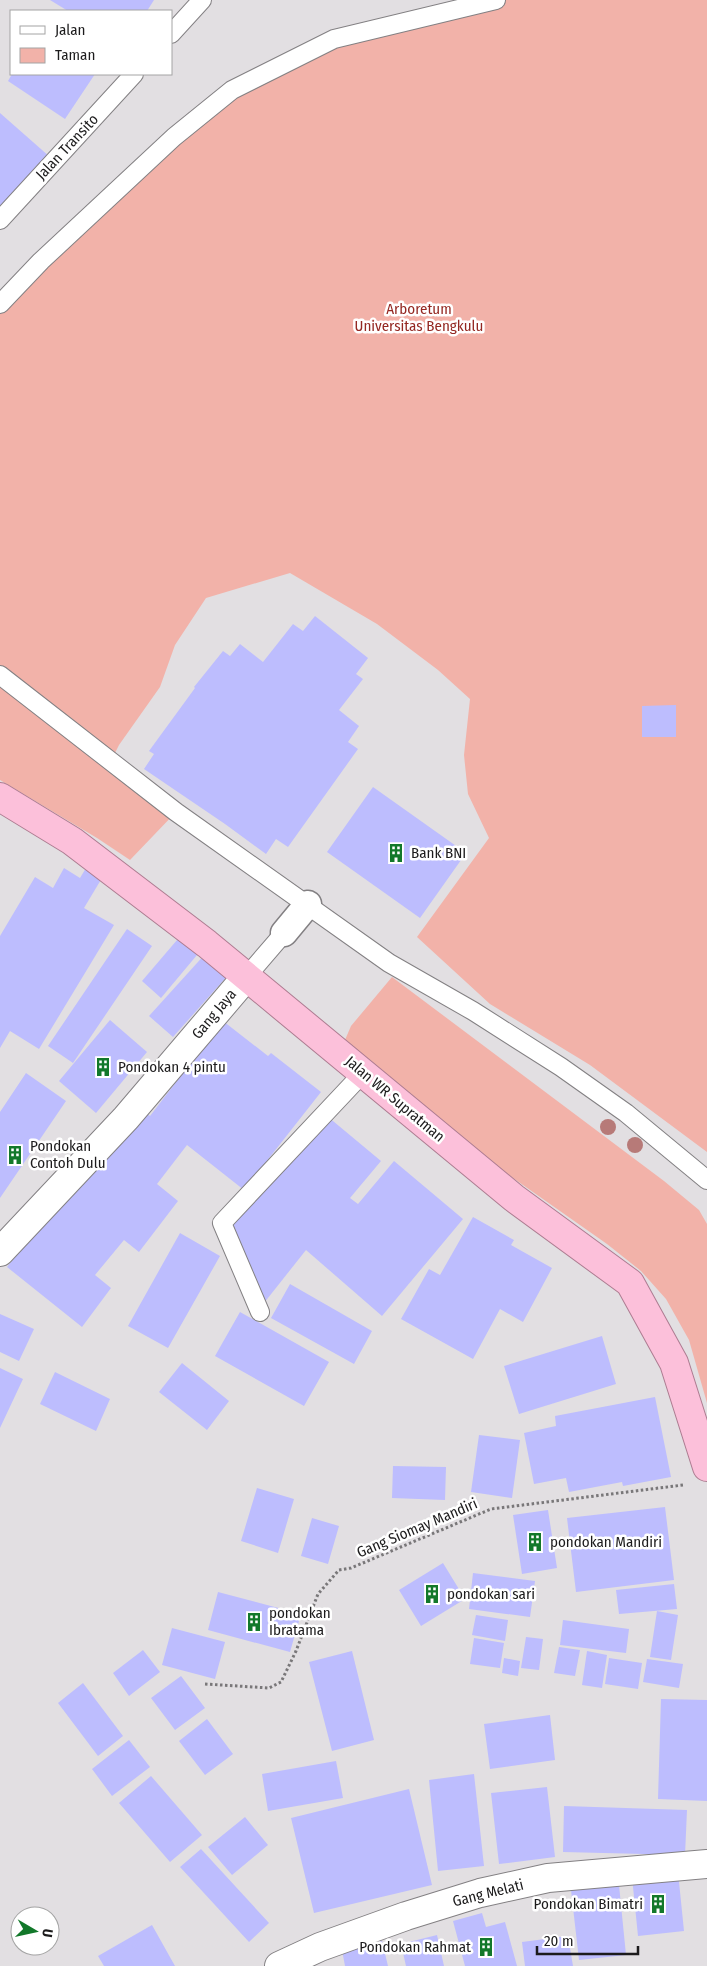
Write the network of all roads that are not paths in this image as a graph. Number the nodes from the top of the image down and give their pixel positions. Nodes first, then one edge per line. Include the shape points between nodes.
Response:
1 (202, 0) edge
2 (496, 0) edge
3 (172, 33) edge
4 (133, 75) edge
5 (0, 220) edge
6 (0, 304) edge
7 (0, 675) edge
8 (0, 797) edge
9 (308, 904) junction
10 (284, 933) joint
11 (247, 976) junction
12 (363, 1073) junction
13 (707, 1180) edge
14 (0, 1252) edge
15 (260, 1312) dead end
16 (706, 1460) edge
17 (707, 1864) edge
18 (279, 1966) edge

1 - 3 lane
2 - 6 lane via 334,39 232,90 174,136
4 - 5 lane, Jalan Transito
7 - 9 lane via 176,812
8 - 11 highway, Jalan WR Supratman via 72,841
9 - 10 street
9 - 13 lane via 389,963 561,1067 626,1113
10 - 11 lane
11 - 12 highway, Jalan WR Supratman
11 - 14 street, Gang Jaya via 126,1118
12 - 15 lane via 222,1223
12 - 16 highway, Jalan WR Supratman via 514,1198 630,1283 674,1363
17 - 18 street, Gang Melati via 548,1878 480,1893 320,1947

